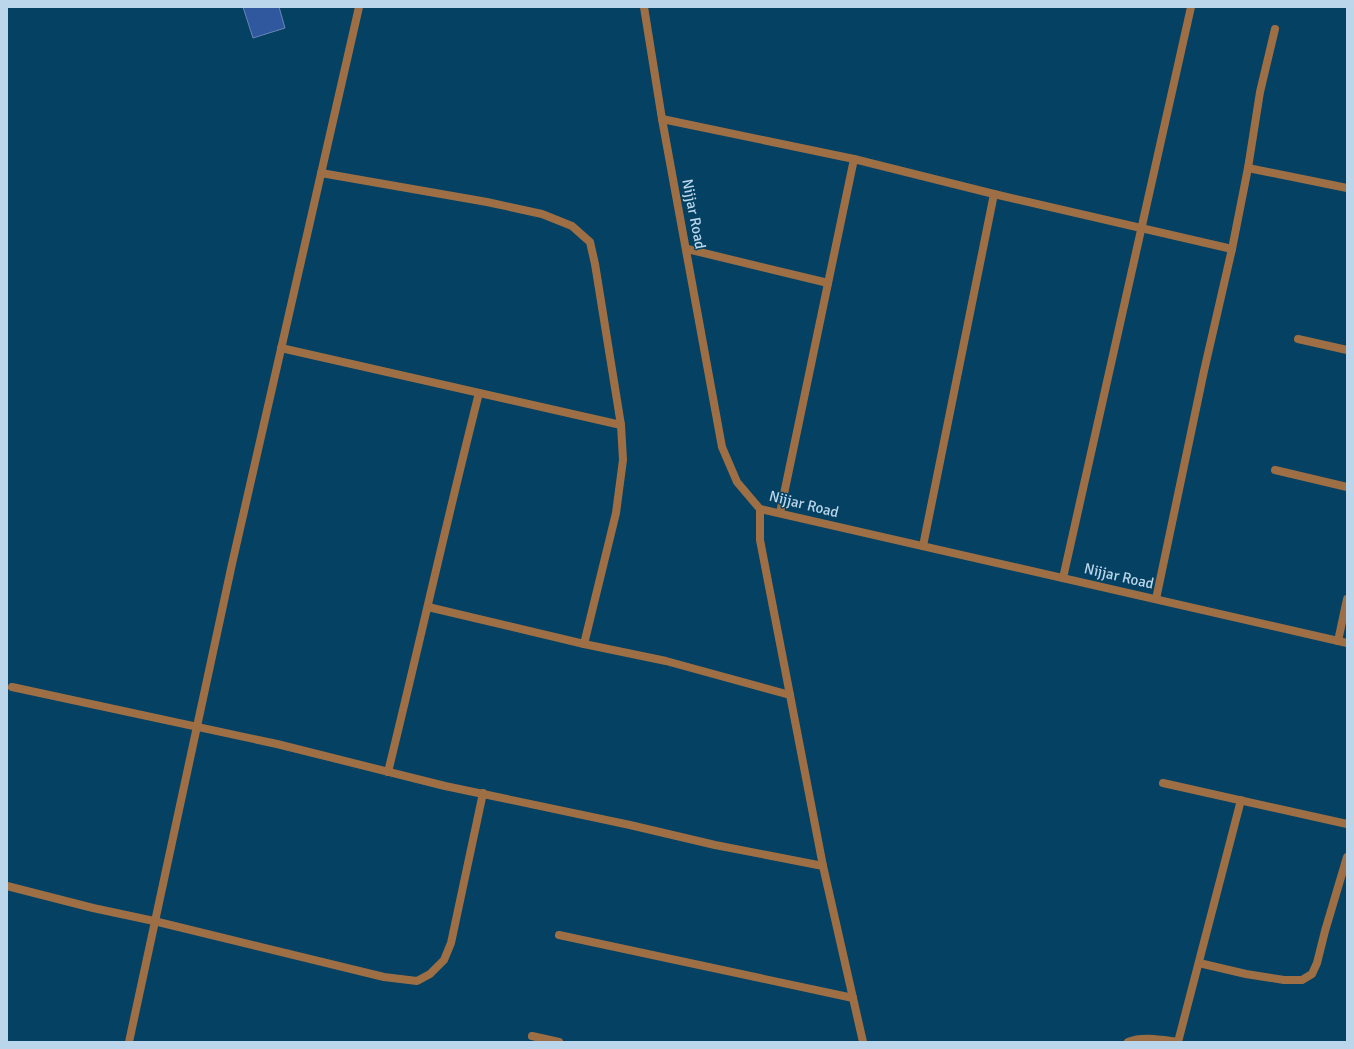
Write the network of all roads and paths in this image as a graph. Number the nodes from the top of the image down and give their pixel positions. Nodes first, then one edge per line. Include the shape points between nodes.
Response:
1 (359, 7) edge
2 (644, 7) edge
3 (1191, 7) edge
4 (1275, 29) dead end
5 (662, 120) junction
6 (854, 159) junction
7 (1248, 168) junction
8 (321, 173) junction
9 (1347, 188) edge
10 (994, 194) junction
11 (1142, 228) junction
12 (686, 249) junction
13 (1232, 249) junction
14 (828, 283) junction
15 (1298, 339) dead end
16 (281, 348) junction
17 (1347, 350) edge
18 (479, 393) junction
19 (621, 425) junction
20 (1275, 470) dead end
21 (1347, 487) edge
22 (760, 509) junction
23 (780, 513) junction
24 (922, 546) junction
25 (1063, 578) junction
26 (1156, 599) junction
27 (1347, 599) edge
28 (428, 607) junction
29 (1338, 641) junction
30 (1347, 643) edge
31 (584, 644) junction
32 (12, 687) dead end
33 (790, 695) junction
34 (197, 727) junction
35 (388, 772) junction
36 (1163, 782) dead end
37 (484, 793) junction
38 (1241, 800) junction
39 (1347, 824) edge
40 (1347, 857) edge
41 (823, 866) junction
42 (7, 886) edge
43 (154, 921) junction
44 (559, 935) dead end
45 (1199, 963) junction
46 (853, 998) junction
47 (532, 1036) dead end
48 (128, 1042) edge
49 (559, 1042) edge
50 (863, 1042) edge
51 (1128, 1042) edge
52 (1178, 1042) edge

1 - 8 street
2 - 5 street, Nijjar Road
3 - 11 street
4 - 7 street via 1260,92
5 - 6 street
5 - 12 street, Nijjar Road
6 - 10 street
6 - 14 street
7 - 9 street
7 - 13 street
8 - 16 street
8 - 19 street via 487,202 542,214 572,226 590,242 594,257
10 - 11 street
10 - 24 street
11 - 13 street
11 - 25 street
12 - 14 street
12 - 22 street, Nijjar Road via 722,447 737,482
13 - 26 street
14 - 23 street
15 - 17 street
16 - 18 street
16 - 34 street
18 - 19 street
18 - 28 street
19 - 31 street via 623,460 619,499
20 - 21 street
22 - 23 street, Nijjar Road
22 - 33 street via 760,540
23 - 24 street, Nijjar Road
24 - 25 street, Nijjar Road
25 - 26 street, Nijjar Road
26 - 29 street, Nijjar Road
27 - 29 street
28 - 31 street
28 - 35 street
29 - 30 street, Nijjar Road
31 - 33 street via 666,661
32 - 34 street
33 - 41 street
34 - 35 street
34 - 43 street
35 - 37 street
36 - 38 street
37 - 41 street via 715,845
37 - 43 street via 451,943 444,960 430,974 416,981 384,977
38 - 39 street
38 - 45 street
40 - 45 street via 1312,974 1302,980 1284,980
41 - 46 street
42 - 43 street
43 - 48 street
44 - 46 street
45 - 52 street
46 - 50 street
47 - 49 street
51 - 52 street via 1152,1039

